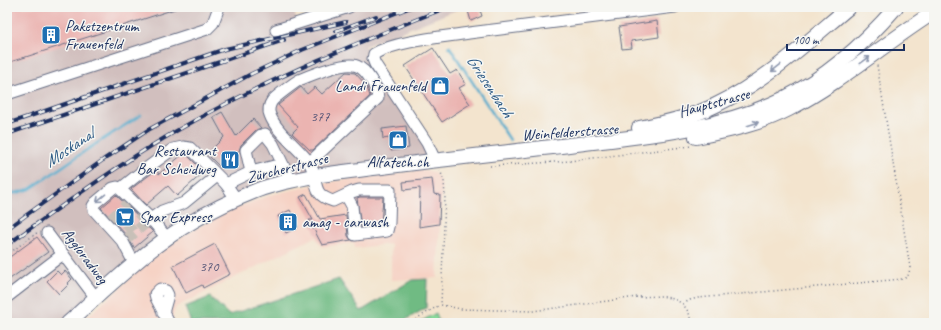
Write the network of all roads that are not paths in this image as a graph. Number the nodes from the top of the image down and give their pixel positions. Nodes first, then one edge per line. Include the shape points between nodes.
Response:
1 (219, 7) edge
2 (349, 7) edge
3 (675, 7) edge
4 (849, 7) edge
5 (896, 7) edge
6 (934, 12) edge
7 (276, 30) dead end
8 (7, 94) edge
9 (506, 152) junction
10 (435, 160) junction
11 (282, 164) junction
12 (312, 169) junction
13 (251, 172) junction
14 (217, 176) junction
15 (291, 181) junction
16 (226, 184) junction
17 (120, 189) junction
18 (346, 195) junction
19 (236, 199) junction
20 (149, 220) junction
21 (47, 233) road end
22 (167, 238) junction
23 (62, 254) junction
24 (134, 263) junction
25 (7, 297) edge
26 (96, 298) junction
27 (164, 313) dead end
28 (68, 323) edge
29 (169, 323) edge

1 - 8 street via 213,23 207,29
2 - 7 street
3 - 10 street via 434,38 393,46 374,54 375,64 427,143
4 -> 9 main road, Weinfelderstrasse via 774,70 715,106 661,124 558,140
5 - 9 main road, Hauptstrasse via 863,43 835,66 811,83 758,110 730,120 665,133
9 -> 6 main road, Weinfelderstrasse via 539,154 581,151 683,139 756,123 813,95
9 - 10 main road, Zürcherstrasse
10 - 12 main road, Zürcherstrasse
11 - 13 street
11 - 13 street via 273,144 265,134 261,135 246,150
11 - 15 street
12 - 12 street via 270,116 268,108 272,101 298,81 330,69 350,64 358,66 367,74 378,93 378,98
12 - 15 main road, Zürcherstrasse
12 - 18 street via 319,195 333,201
13 - 16 street
14 - 16 street
14 - 17 street via 190,148 183,147 174,149
14 - 20 street via 184,203 162,211
15 - 19 main road, Zürcherstrasse via 254,191
16 - 19 street
17 - 20 street via 129,202
17 -> 24 street via 113,188 93,206 124,241
18 - 18 street via 359,190 390,190 389,223 386,230 356,235 352,206
19 - 22 main road, Zürcherstrasse via 198,218
20 - 22 street
21 - 23 street, Aggloradweg
22 - 24 main road, Zürcherstrasse
23 - 25 street
23 - 26 street, Aggloradweg
24 - 26 main road, Zürcherstrasse
26 - 28 main road, Zürcherstrasse
27 - 29 street

